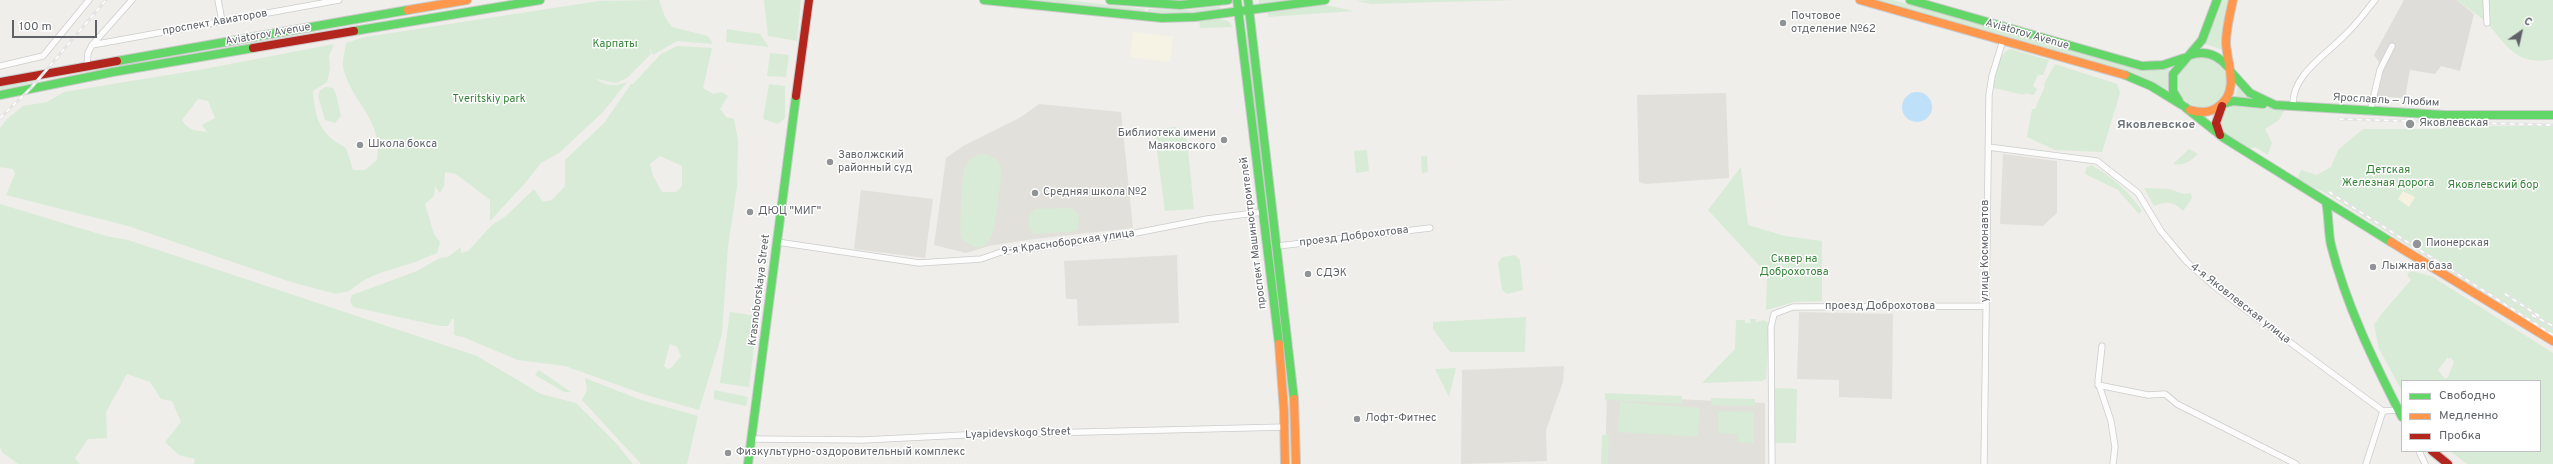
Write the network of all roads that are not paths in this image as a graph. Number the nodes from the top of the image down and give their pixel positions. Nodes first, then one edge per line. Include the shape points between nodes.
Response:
1 (89, 0) edge
2 (132, 0) edge
3 (218, 0) edge
4 (336, 0) edge
5 (467, 0) edge
6 (540, 0) edge
7 (809, 0) edge
8 (984, 0) edge
9 (1110, 0) edge
10 (1228, 0) edge
11 (1237, 0) edge
12 (1248, 0) edge
13 (1325, 0) edge
14 (1860, 0) edge
15 (1910, 0) edge
16 (2217, 0) edge
17 (2233, 0) edge
18 (2375, 0) edge
19 (2486, 0) edge
20 (1249, 10) junction
21 (1238, 12) junction
22 (222, 21) junction
23 (2487, 23) dead end
24 (2004, 40) junction
25 (92, 45) junction
26 (2392, 46) dead end
27 (2185, 57) junction
28 (0, 66) edge
29 (87, 66) junction
30 (2230, 70) junction
31 (0, 82) edge
32 (0, 95) edge
33 (2222, 105) junction
34 (2275, 105) junction
35 (2184, 106) junction
36 (2293, 107) junction
37 (2370, 112) junction
38 (2553, 116) edge
39 (2224, 138) junction
40 (1988, 147) junction
41 (2326, 202) junction
42 (1263, 212) junction
43 (1430, 228) dead end
44 (777, 242) junction
45 (1278, 246) junction
46 (1986, 306) junction
47 (2553, 341) edge
48 (2102, 346) dead end
49 (2098, 385) junction
50 (2383, 411) junction
51 (2400, 414) edge
52 (1285, 427) junction
53 (752, 439) junction
54 (2419, 452) edge
55 (2433, 452) edge
56 (748, 464) edge
57 (1285, 464) edge
58 (1296, 464) edge
59 (1772, 464) edge
60 (1984, 464) edge
61 (2113, 464) edge
62 (2296, 464) edge
63 (2366, 464) edge
64 (2425, 464) edge
65 (2448, 464) edge

1 - 28 street via 43,56
2 - 25 street
3 - 22 street
4 - 22 street, проспект Авиаторов
5 - 29 main road, Aviatorov Avenue
6 - 32 main road, Aviatorov Avenue via 120,71
7 - 44 main road, Krasnoborskaya Street
8 - 21 main road via 1162,18
9 - 10 main road via 1180,5
11 - 21 main road, проспект Машиностроителей
12 - 20 main road, проспект Машиностроителей
13 - 20 main road
14 - 24 main road, Aviatorov Avenue
15 - 27 main road, Aviatorov Avenue via 2142,66 2163,66
16 - 27 main road via 2202,40
17 - 30 main road via 2226,37
18 - 36 street via 2349,32 2306,72 2294,90
19 - 23 street
20 - 21 main road
20 - 45 main road, проспект Машиностроителей
21 - 42 main road, проспект Машиностроителей
22 - 25 street, проспект Авиаторов
24 - 35 main road, Aviatorov Avenue via 2138,79
24 - 40 street, улица Космонавтов via 1990,82
25 - 29 street
26 - 37 street via 2380,70
27 - 30 main road via 2201,52 2212,54 2222,60
27 - 35 main road via 2175,69 2172,79 2175,95
29 - 31 main road, Aviatorov Avenue
30 - 33 main road via 2231,92
30 - 34 main road, Ярославль — Любим via 2254,97
33 - 34 main road via 2233,101
33 - 35 main road via 2206,112 2196,112
33 - 39 main road via 2216,123 2218,132
34 - 36 main road, Ярославль — Любим
35 - 39 main road
36 - 37 main road, Ярославль — Любим
37 - 38 main road, Ярославль — Любим
39 - 41 main road
40 - 46 street, улица Космонавтов
40 - 50 street, 4-я Яковлевская улица via 2097,161 2138,194 2161,231 2187,262 2215,287
41 - 47 main road
41 - 51 main road via 2332,245 2349,301 2367,349
42 - 44 street, 9-я Красноборская улица via 1207,219 1107,238 1001,252 981,259 919,263
42 - 52 main road, проспект Машиностроителей
43 - 45 street, проезд Доброхотова
44 - 53 main road, Krasnoborskaya Street
45 - 58 main road, проспект Машиностроителей via 1294,392
46 - 59 street, проезд Доброхотова via 1793,307 1774,314 1771,333
46 - 60 street, улица Космонавтов
48 - 49 street
49 - 61 street via 2111,420 2115,447
49 - 62 street via 2148,395 2165,394 2177,404
50 - 51 street
50 - 63 street
52 - 53 street, Lyapidevskogo Street via 863,440
52 - 57 main road, проспект Машиностроителей
53 - 56 main road, Krasnoborskaya Street
54 - 64 street
55 - 65 main road

